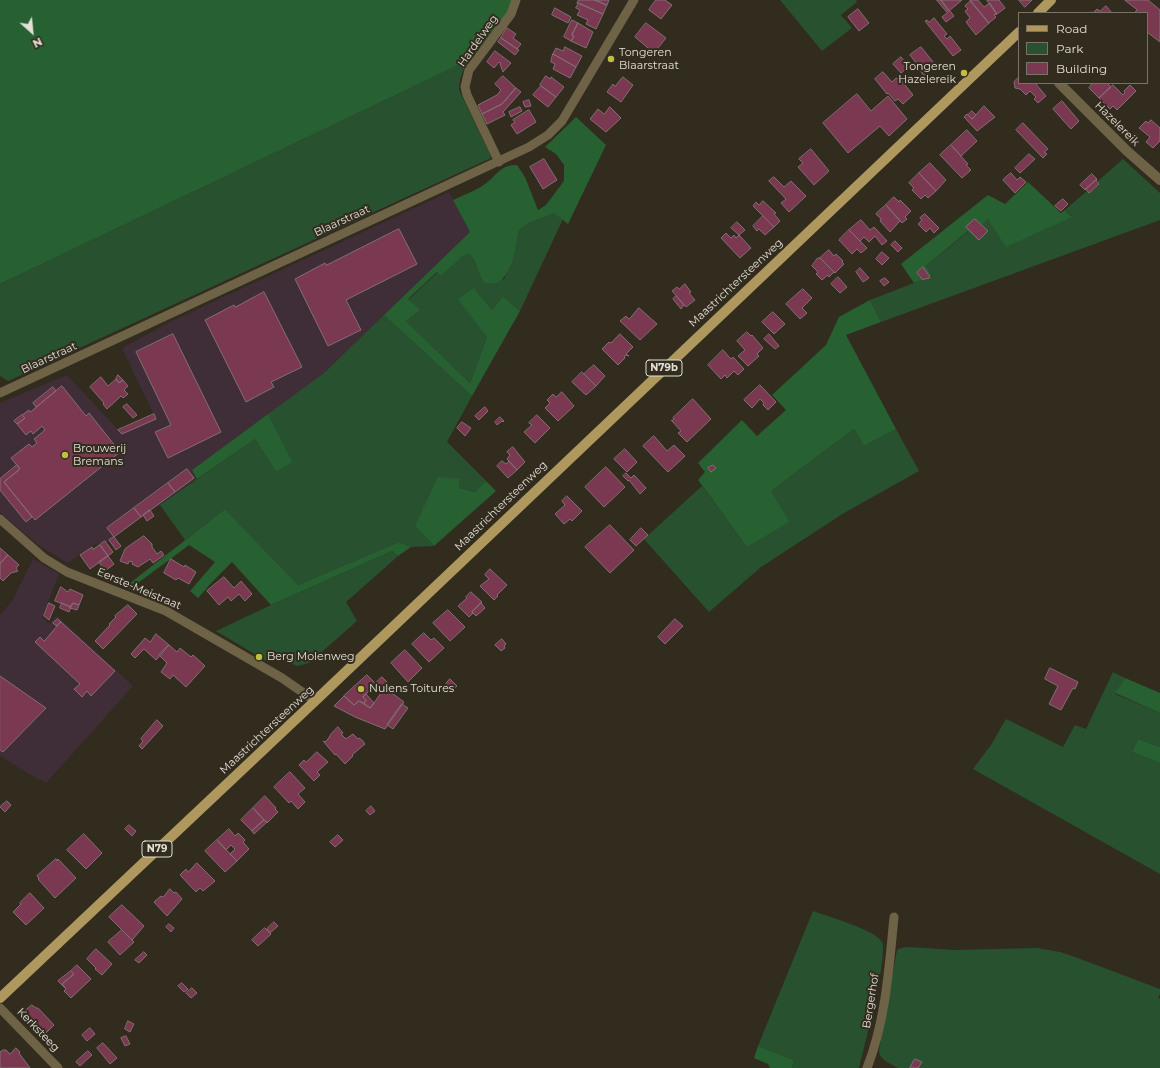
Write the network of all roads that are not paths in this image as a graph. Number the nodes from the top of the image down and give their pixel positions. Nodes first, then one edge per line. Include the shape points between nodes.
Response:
1 (516, 0) edge
2 (634, 0) edge
3 (1051, 0) edge
4 (1039, 12) edge
5 (1017, 37) edge
6 (1060, 84) edge
7 (499, 162) junction
8 (1160, 180) edge
9 (0, 393) edge
10 (0, 519) edge
11 (315, 701) junction
12 (894, 917) dead end
13 (0, 998) edge
14 (0, 1008) edge
15 (58, 1068) edge
16 (867, 1068) edge

1 - 7 street, Hardelweg via 511,14 469,70 465,87
2 - 7 street, Blaarstraat via 562,121 529,147
3 - 4 main road
5 - 11 main road, Maastrichtersteenweg / N79b
6 - 8 street, Hazelereik
7 - 9 street, Blaarstraat
10 - 11 street, Eerste-Meistraat via 44,558 67,572 166,611 282,678
11 - 13 main road, Maastrichtersteenweg / N79
12 - 16 street, Bergerhof via 881,1020
14 - 15 street, Kerksteeg

